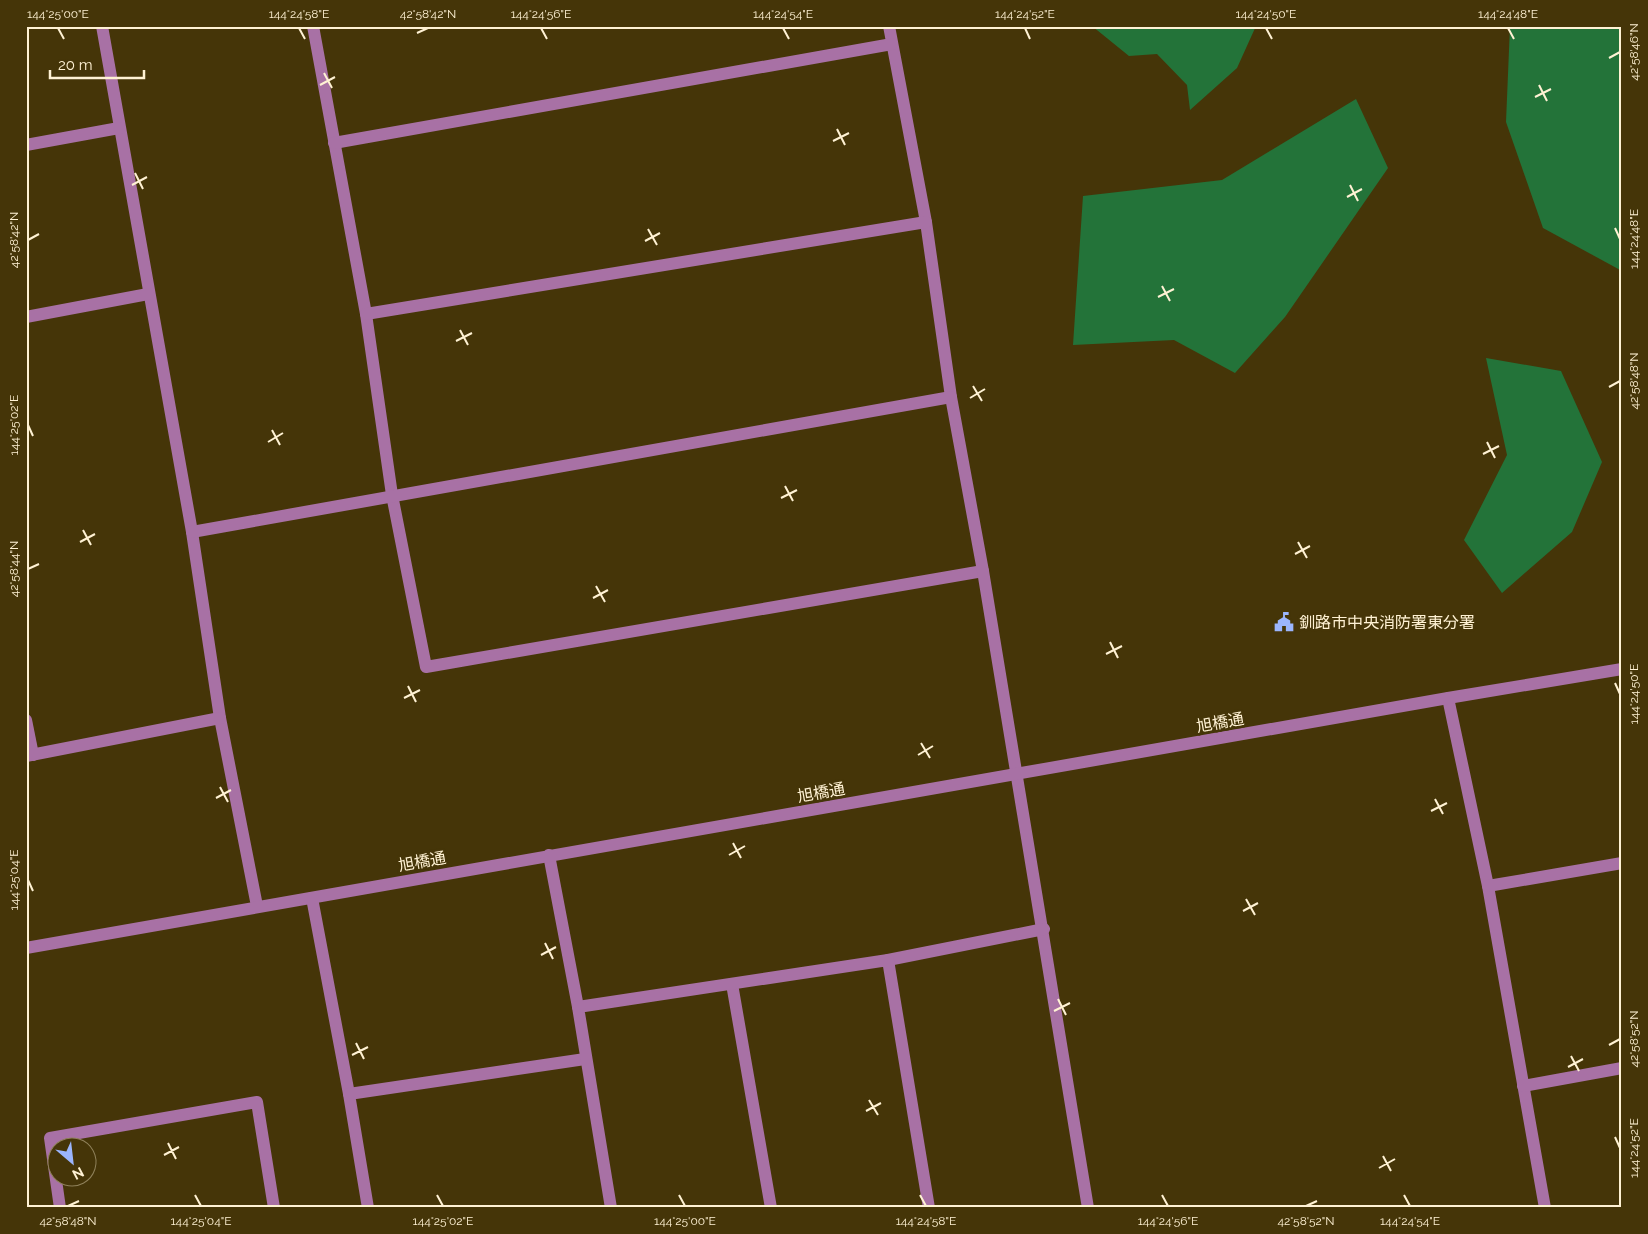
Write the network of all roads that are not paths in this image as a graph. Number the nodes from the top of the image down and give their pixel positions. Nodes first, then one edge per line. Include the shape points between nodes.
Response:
1 (102, 26) edge
2 (313, 26) edge
3 (889, 26) edge
4 (892, 44) junction
5 (118, 128) junction
6 (334, 143) junction
7 (26, 145) edge
8 (926, 222) junction
9 (148, 294) junction
10 (366, 314) junction
11 (26, 317) edge
12 (951, 397) junction
13 (392, 495) junction
14 (192, 532) junction
15 (984, 571) junction
16 (1622, 669) edge
17 (1448, 698) junction
18 (220, 718) junction
19 (26, 720) edge
20 (30, 756) edge
21 (1016, 775) junction
22 (549, 855) junction
23 (1622, 863) edge
24 (1488, 886) junction
25 (312, 898) junction
26 (257, 906) junction
27 (1044, 929) junction
28 (26, 948) edge
29 (888, 960) junction
30 (732, 984) junction
31 (578, 1007) junction
32 (585, 1059) junction
33 (1622, 1068) edge
34 (1523, 1086) junction
35 (349, 1094) junction
36 (60, 1208) edge
37 (274, 1208) edge
38 (368, 1208) edge
39 (611, 1208) edge
40 (772, 1208) edge
41 (929, 1208) edge
42 (1088, 1208) edge
43 (1545, 1208) edge

1 - 5 street
2 - 6 street
3 - 4 street
4 - 6 street
4 - 8 street
5 - 7 street
5 - 9 street
6 - 10 street
8 - 10 street
8 - 12 street
9 - 11 street
9 - 14 street
10 - 13 street
12 - 13 street
12 - 15 street
13 - 14 street
13 - 15 street via 426,667
14 - 18 street
15 - 21 street
16 - 17 street, 旭橋通
17 - 21 street, 旭橋通
17 - 24 street
18 - 20 street
18 - 26 street
19 - 20 street
21 - 22 street, 旭橋通
21 - 27 street
22 - 25 street, 旭橋通
22 - 31 street
23 - 24 street
24 - 34 street
25 - 26 street, 旭橋通
25 - 35 street
26 - 28 street, 旭橋通
27 - 29 street
27 - 42 street
29 - 30 street
29 - 41 street
30 - 31 street
30 - 40 street
31 - 32 street
32 - 35 street
32 - 39 street
33 - 34 street
34 - 43 street
35 - 38 street
36 - 37 street via 50,1138 257,1102

